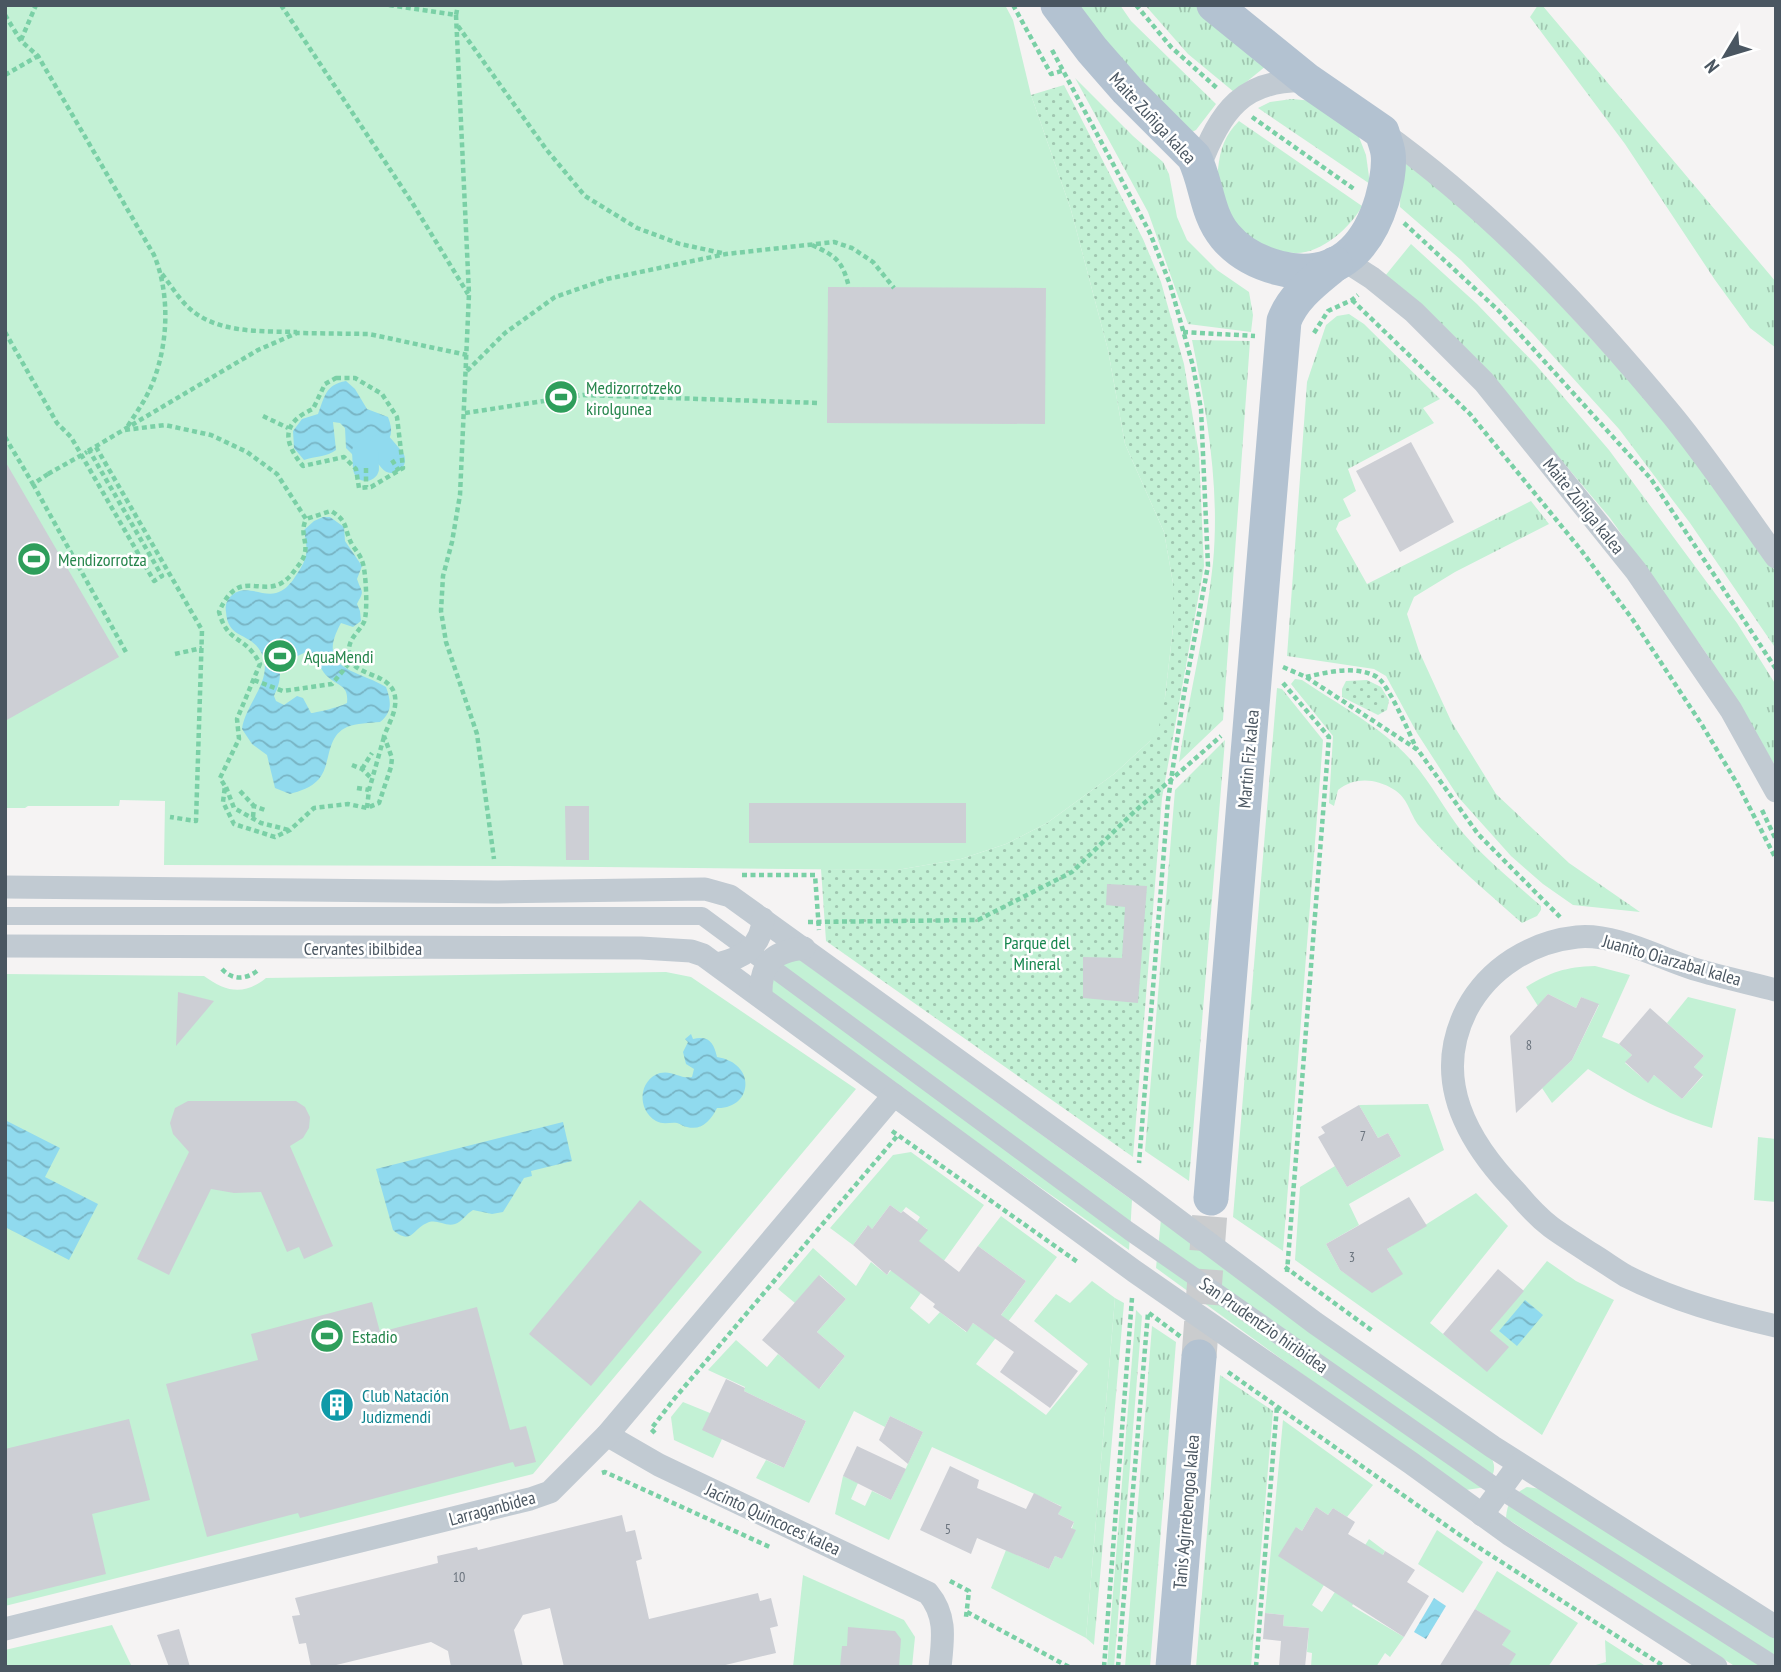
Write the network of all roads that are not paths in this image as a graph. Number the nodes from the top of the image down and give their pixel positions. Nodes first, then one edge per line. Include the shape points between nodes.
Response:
1 (1058, 5) edge
2 (1214, 5) edge
3 (1308, 81) junction
4 (1382, 132) junction
5 (1199, 168) junction
6 (1254, 259) junction
7 (1343, 272) junction
8 (1268, 333) junction
9 (1776, 557) edge
10 (1767, 797) edge
11 (5, 887) edge
12 (5, 916) edge
13 (702, 916) joint
14 (766, 921) junction
15 (812, 941) junction
16 (5, 946) edge
17 (758, 957) junction
18 (718, 964) junction
19 (1776, 990) edge
20 (761, 996) junction
21 (894, 1094) junction
22 (1211, 1198) tunnel mouth
23 (1776, 1326) edge
24 (1199, 1357) tunnel mouth
25 (607, 1435) junction
26 (1519, 1464) junction
27 (1500, 1490) junction
28 (1482, 1515) junction
29 (1776, 1627) edge
30 (5, 1629) edge
31 (1776, 1666) edge
32 (940, 1667) edge
33 (1173, 1667) edge
34 (1716, 1667) edge

1 - 5 main road, Maite Zuñiga kalea via 1092,50 1194,157
2 - 3 main road
3 - 4 main road
3 - 5 street via 1284,80 1258,88 1235,104 1219,121
4 - 7 main road via 1388,154 1380,207 1371,230
4 - 9 street via 1477,208 1568,295 1673,416
5 - 6 main road, Maite Zuñiga kalea via 1218,225
6 - 7 main road, Maite Zuñiga kalea via 1290,271
6 - 8 main road, Martin Fiz kalea via 1275,294
7 - 8 main road, Martin Fiz kalea via 1298,296
7 - 10 street, Maite Zuñiga kalea via 1372,278 1414,312 1484,382 1636,571 1731,710
8 - 22 main road, Martin Fiz kalea via 1252,713
11 - 14 street, San Prudentzio hiribidea via 498,892 705,889 730,896
12 - 13 street, Cervantes ibilbidea
13 - 17 street, San Prudentzio hiribidea
14 - 15 street, San Prudentzio hiribidea
14 - 17 street
15 - 17 street
15 - 26 street, San Prudentzio hiribidea via 1286,1300
16 - 18 street, Cervantes ibilbidea via 641,948 691,951
17 - 18 street
17 - 20 street
17 - 27 street, San Prudentzio hiribidea via 1129,1231
18 - 20 street, San Prudentzio hiribidea
19 - 23 street, Juanito Oiarzabal kalea via 1605,938 1578,937 1516,956 1490,977 1457,1029 1452,1056 1455,1095 1476,1143 1500,1176 1551,1227 1625,1275 1704,1309
20 - 21 street, San Prudentzio hiribidea
21 - 25 street, Larraganbidea
21 - 28 street, San Prudentzio hiribidea
24 - 33 main road, Tanis Agirrebengoa kalea
25 - 30 street, Larraganbidea via 550,1492 530,1499
25 - 32 street, Jacinto Quincoces kalea via 659,1465 928,1593 943,1621
26 - 27 street
26 - 29 street, San Prudentzio hiribidea
27 - 28 street
27 - 31 street, San Prudentzio hiribidea
28 - 34 street, San Prudentzio hiribidea

